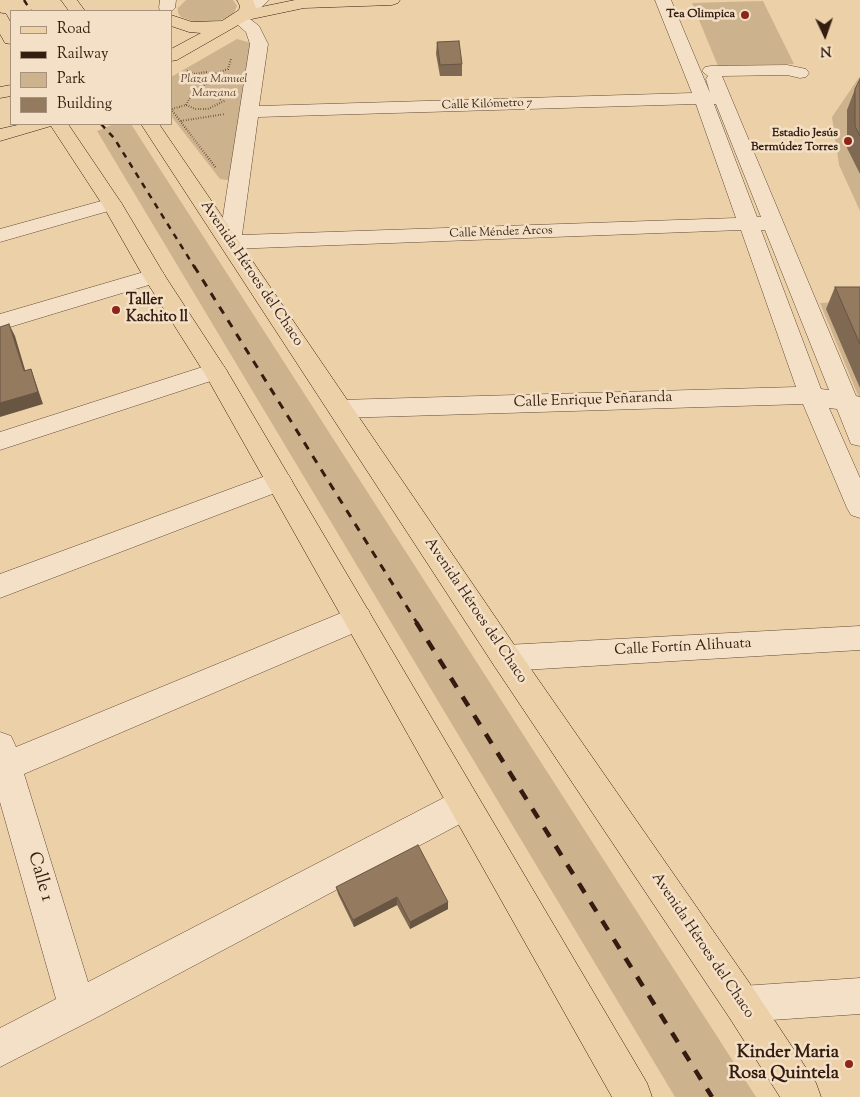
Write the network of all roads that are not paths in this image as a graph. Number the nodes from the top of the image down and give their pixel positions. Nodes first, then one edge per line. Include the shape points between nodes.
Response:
1 (261, 0) edge
2 (392, 0) edge
3 (663, 0) edge
4 (681, 0) edge
5 (170, 8) edge
6 (240, 14) edge
7 (172, 55) edge
8 (711, 71) junction
9 (800, 73) dead end
10 (713, 98) junction
11 (250, 112) junction
12 (39, 125) edge
13 (60, 125) edge
14 (151, 125) edge
15 (0, 135) edge
16 (112, 204) junction
17 (772, 223) junction
18 (748, 224) junction
19 (0, 236) edge
20 (230, 242) junction
21 (154, 276) junction
22 (0, 322) edge
23 (215, 371) junction
24 (811, 395) junction
25 (853, 405) edge
26 (340, 409) junction
27 (860, 437) edge
28 (0, 441) edge
29 (279, 482) junction
30 (860, 508) edge
31 (0, 586) edge
32 (358, 618) junction
33 (860, 638) edge
34 (506, 658) junction
35 (3, 756) edge
36 (463, 805) junction
37 (860, 996) edge
38 (742, 1004) junction
39 (77, 1008) junction
40 (0, 1048) edge
41 (633, 1097) edge
42 (802, 1097) edge

1 - 6 street
2 - 6 main road via 304,3
3 - 10 street
4 - 8 street
5 - 6 main road via 189,27 208,28
6 - 7 main road
6 - 11 street via 259,44
8 - 9 street via 787,70
8 - 10 street
10 - 11 street, Calle Kilómetro 7
10 - 17 street
10 - 18 street
11 - 20 street
12 - 15 main road
13 - 16 main road
14 - 20 main road, Avenida Héroes del Chaco
16 - 19 street
16 - 21 main road
17 - 18 street, Calle Méndez Arcos
17 - 25 street
18 - 20 street, Calle Méndez Arcos
18 - 24 street
20 - 26 main road, Avenida Héroes del Chaco
21 - 22 street
21 - 23 main road
23 - 28 street
23 - 29 main road
24 - 25 street, Calle Enrique Peñaranda
24 - 26 street, Calle Enrique Peñaranda
24 - 30 street
25 - 27 street
26 - 34 main road, Avenida Héroes del Chaco
29 - 31 street
29 - 32 main road
32 - 35 street
32 - 36 main road
33 - 34 street, Calle Fortín Alihuata
34 - 38 main road, Avenida Héroes del Chaco
35 - 39 street, Calle 1
36 - 39 street
36 - 41 main road
37 - 38 street
38 - 42 main road, Avenida Héroes del Chaco
39 - 40 street

